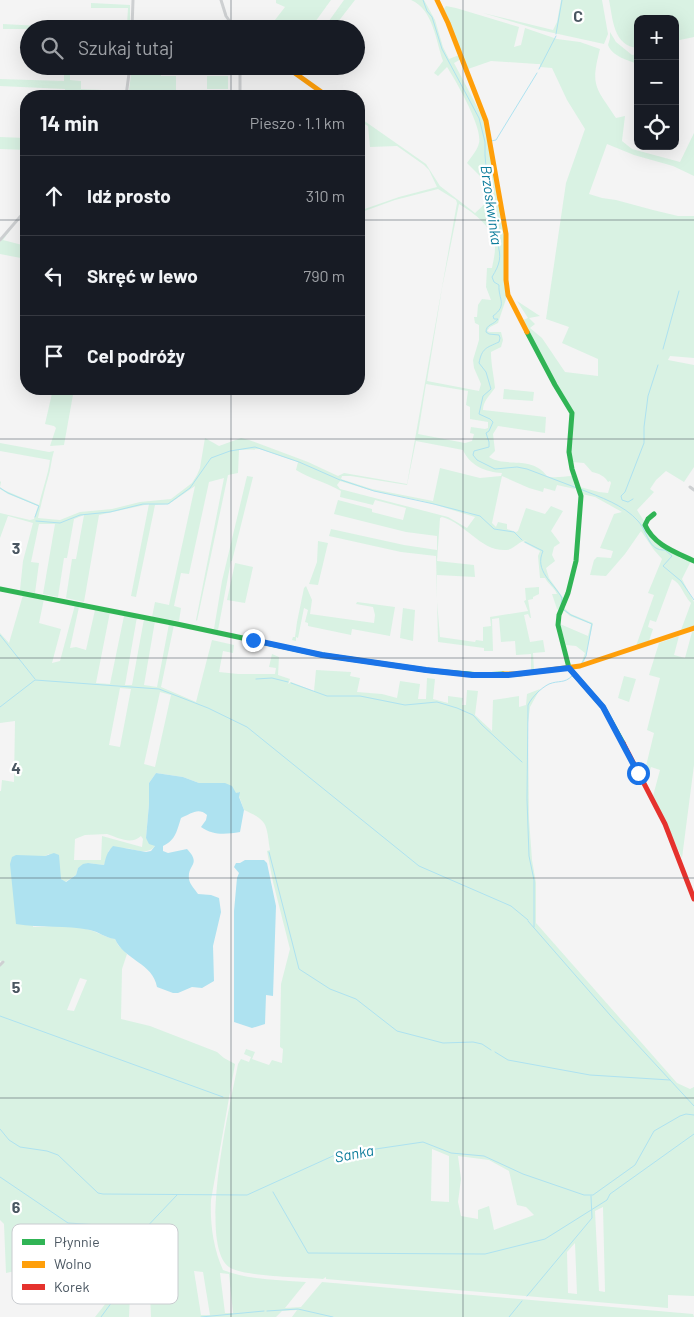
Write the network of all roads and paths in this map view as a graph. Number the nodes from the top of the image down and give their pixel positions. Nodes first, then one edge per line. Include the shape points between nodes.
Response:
1 (133, 0) edge
2 (221, 0) edge
3 (437, 0) edge
4 (132, 20) edge
5 (229, 20) edge
6 (129, 75) edge
7 (240, 75) edge
8 (298, 75) edge
9 (127, 90) edge
10 (240, 90) edge
11 (319, 90) edge
12 (20, 217) edge
13 (0, 240) edge
14 (690, 487) dead end
15 (694, 490) edge
16 (654, 514) dead end
17 (694, 561) edge
18 (0, 589) edge
19 (694, 628) edge
20 (569, 668) junction
21 (694, 899) edge

1 - 4 street
2 - 5 street
3 - 20 street via 484,113 506,234 505,280 508,295 572,414 569,452 581,510 576,561 558,620
6 - 9 street
7 - 10 street
8 - 11 street
12 - 13 street
14 - 15 street
16 - 17 street via 645,525 652,539
18 - 20 street via 311,653 440,672 494,675
19 - 20 street
20 - 21 street via 603,707 614,726 665,824

